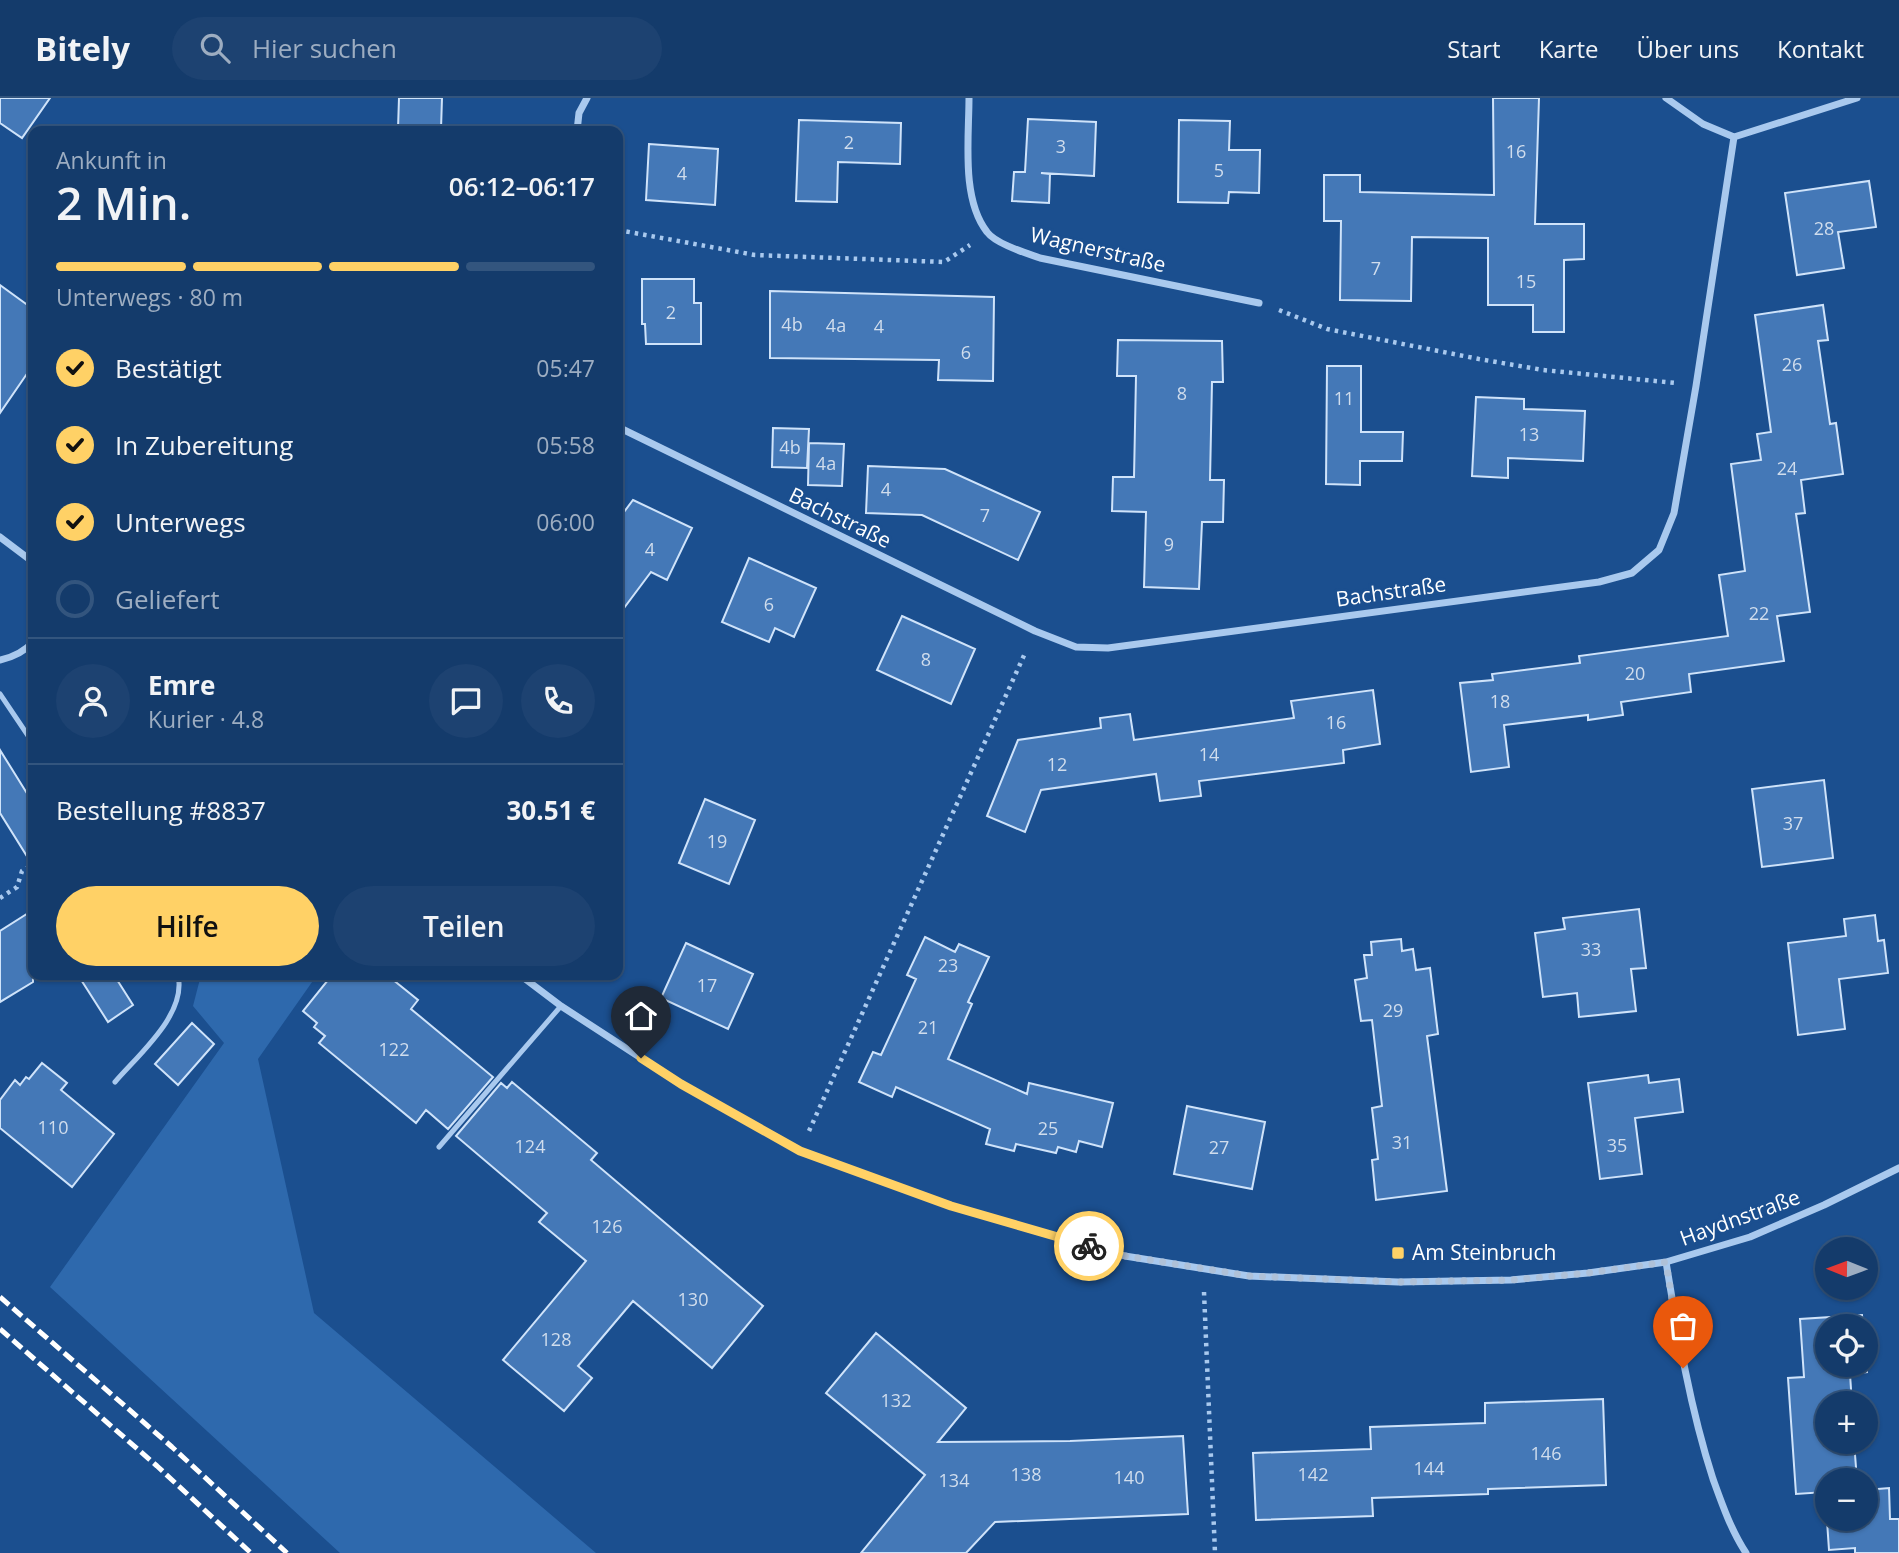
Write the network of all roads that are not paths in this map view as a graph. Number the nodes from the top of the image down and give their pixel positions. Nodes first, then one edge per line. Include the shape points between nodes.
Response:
1 (587, 98) edge
2 (969, 98) edge
3 (1666, 98) edge
4 (1857, 98) edge
5 (578, 126) edge
6 (1734, 136) junction
7 (1259, 303) road end
8 (623, 429) edge
9 (0, 537) edge
10 (28, 558) edge
11 (28, 648) edge
12 (0, 660) edge
13 (0, 694) edge
14 (28, 736) edge
15 (179, 980) edge
16 (527, 980) edge
17 (561, 1006) junction
18 (115, 1082) dead end
19 (439, 1147) dead end
20 (1899, 1168) edge
21 (1666, 1262) junction
22 (1746, 1553) edge

1 - 5 street
2 - 7 street, Wagnerstraße via 973,207 988,234 1040,258
3 - 6 street via 1703,124
4 - 6 street
6 - 8 street, Bachstraße via 1674,513 1659,550 1632,573 1599,582 1108,648 1076,647
9 - 10 street
11 - 12 street
13 - 14 lane
15 - 18 lane via 181,989 171,1017
16 - 17 street, Haydnstraße
17 - 19 lane
17 - 21 street, Haydnstraße via 681,1084 800,1151 951,1206 1125,1256 1250,1276 1398,1282 1498,1280
20 - 21 street, Haydnstraße via 1750,1237
21 - 22 street via 1700,1439 1724,1510

